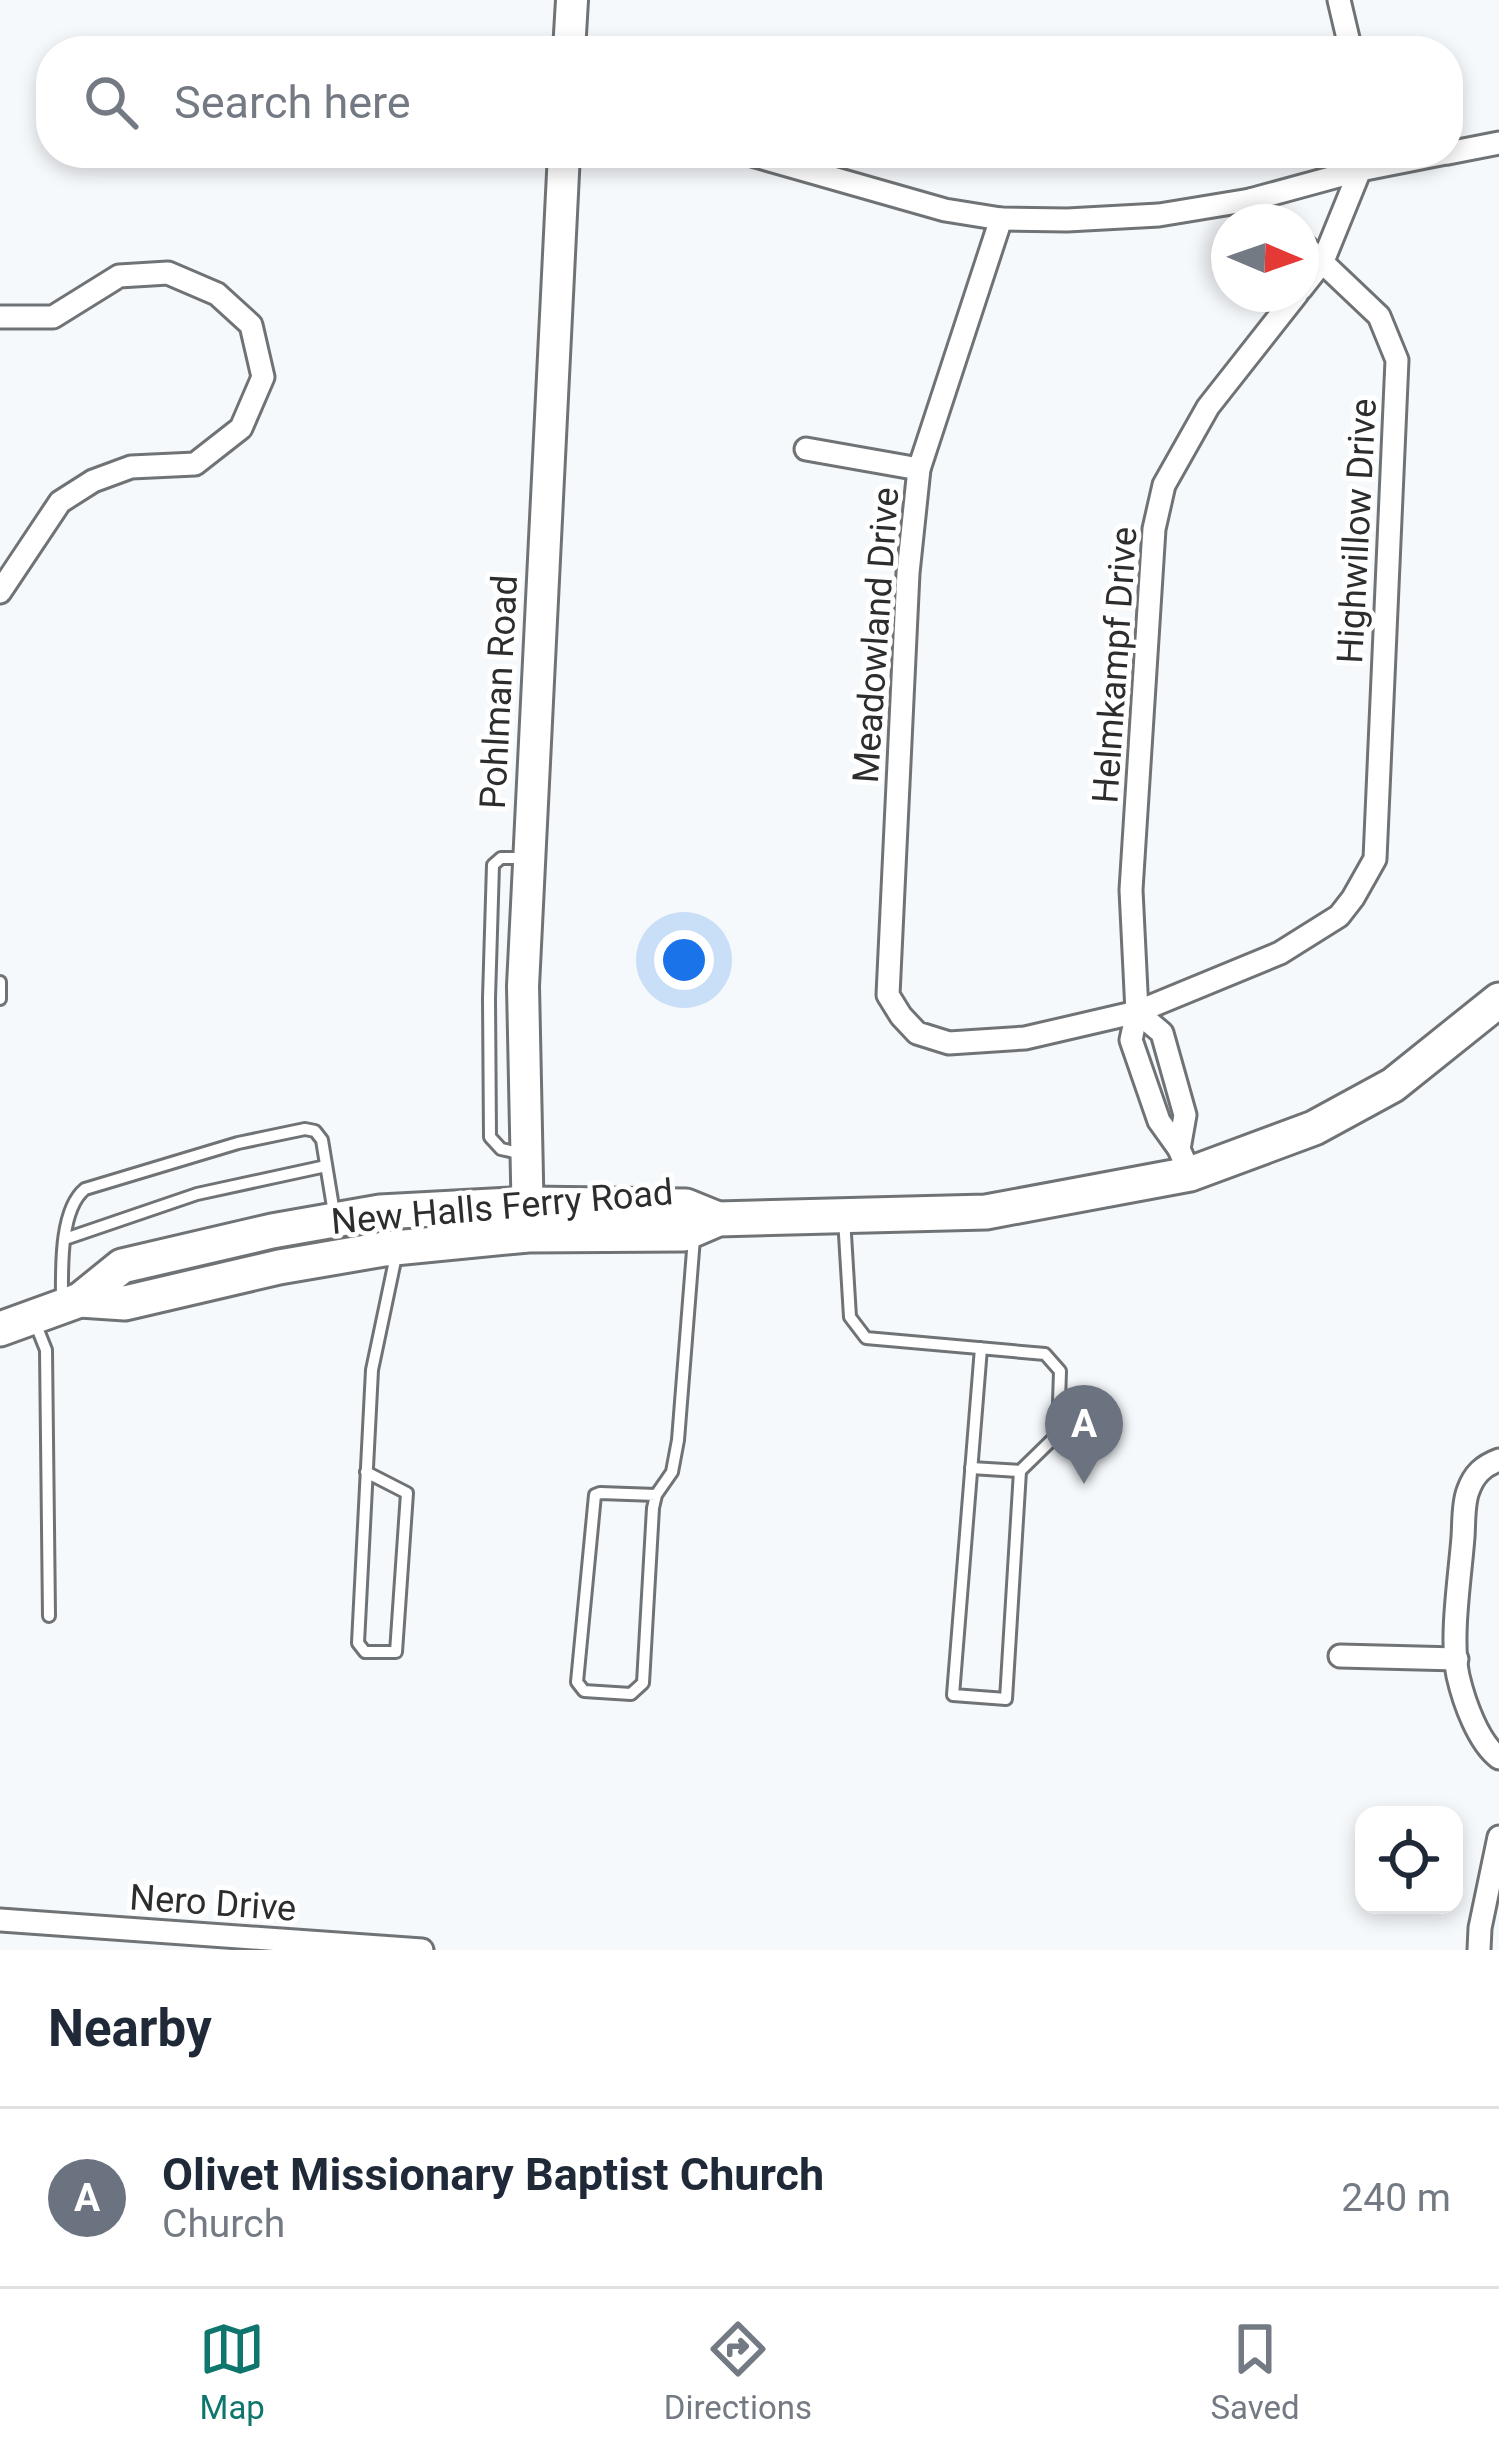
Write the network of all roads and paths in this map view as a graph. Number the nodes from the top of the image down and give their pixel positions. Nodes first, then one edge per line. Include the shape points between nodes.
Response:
1 (572, 0) edge
2 (1339, 0) edge
3 (570, 36) edge
4 (1347, 36) edge
5 (1499, 143) edge
6 (1463, 150) edge
7 (563, 168) edge
8 (798, 168) edge
9 (1342, 168) edge
10 (1357, 168) edge
11 (1250, 200) junction
12 (1255, 204) edge
13 (1000, 219) junction
14 (1319, 258) edge
15 (1323, 261) junction
16 (1319, 266) edge
17 (1283, 312) edge
18 (0, 317) edge
19 (806, 449) dead end
20 (919, 470) junction
21 (0, 592) edge
22 (1499, 1000) edge
23 (1137, 1012) junction
24 (1185, 1162) junction
25 (326, 1166) junction
26 (844, 1214) junction
27 (335, 1219) junction
28 (528, 1220) junction
29 (706, 1224) junction
30 (65, 1239) junction
31 (398, 1247) junction
32 (58, 1308) junction
33 (0, 1329) edge
34 (981, 1348) junction
35 (1490, 1463) edge
36 (971, 1468) junction
37 (1020, 1471) junction
38 (366, 1472) junction
39 (656, 1496) junction
40 (49, 1616) dead end
41 (1340, 1656) dead end
42 (1457, 1659) junction
43 (1499, 1758) edge
44 (1499, 1837) edge
45 (0, 1919) edge
46 (262, 1944) edge
47 (422, 1950) edge
48 (1479, 1950) edge

1 - 3 street
2 - 4 street
5 - 6 street
7 - 28 street, Pohlman Road via 529,859 505,999
8 - 13 street
9 - 11 street
10 - 15 street, Helmkampf Drive
11 - 12 street
11 - 13 street via 1159,214
13 - 20 street, Meadowland Drive
14 - 15 street, Highwillow Drive
15 - 16 street, Helmkampf Drive
15 - 23 street, Highwillow Drive via 1379,316 1396,360 1375,859 1339,916 1280,953
17 - 23 street, Helmkampf Drive via 1208,407 1164,485 1154,529 1131,890
18 - 21 street via 53,317 119,276 168,273 218,294 250,325 263,377 241,428 194,464 131,466 60,502
19 - 20 street
20 - 23 street, Meadowland Drive via 888,995 917,1033 950,1043 1025,1039
22 - 24 main road, New Halls Ferry Road via 1393,1085 1314,1128
23 - 24 street via 1162,1033 1185,1115
24 - 26 main road, New Halls Ferry Road via 986,1212
25 - 27 lane
25 - 30 lane via 197,1194
25 - 30 lane via 316,1131 238,1143 85,1189
26 - 29 main road, New Halls Ferry Road
26 - 34 lane via 850,1317 866,1338
27 - 28 main road, New Halls Ferry Road via 380,1212
27 - 32 main road, New Halls Ferry Road via 122,1266
28 - 29 main road, New Halls Ferry Road via 686,1206
28 - 31 main road, New Halls Ferry Road
29 - 39 lane via 678,1440 672,1472
30 - 32 lane
31 - 32 main road, New Halls Ferry Road via 124,1303
31 - 38 lane via 372,1370
32 - 33 main road, New Halls Ferry Road
32 - 40 lane via 46,1350
34 - 36 lane
34 - 37 lane via 1045,1354 1060,1371 1058,1434
35 - 42 street via 1467,1493
36 - 37 lane
36 - 37 lane via 953,1695 1006,1699
38 - 38 lane via 358,1643 364,1652 396,1652 407,1493
39 - 39 lane via 643,1683 631,1694 584,1691 577,1682 596,1496
41 - 42 street
42 - 43 street via 1472,1714
44 - 48 street
45 - 46 street, Nero Drive
46 - 47 street, Nero Drive

